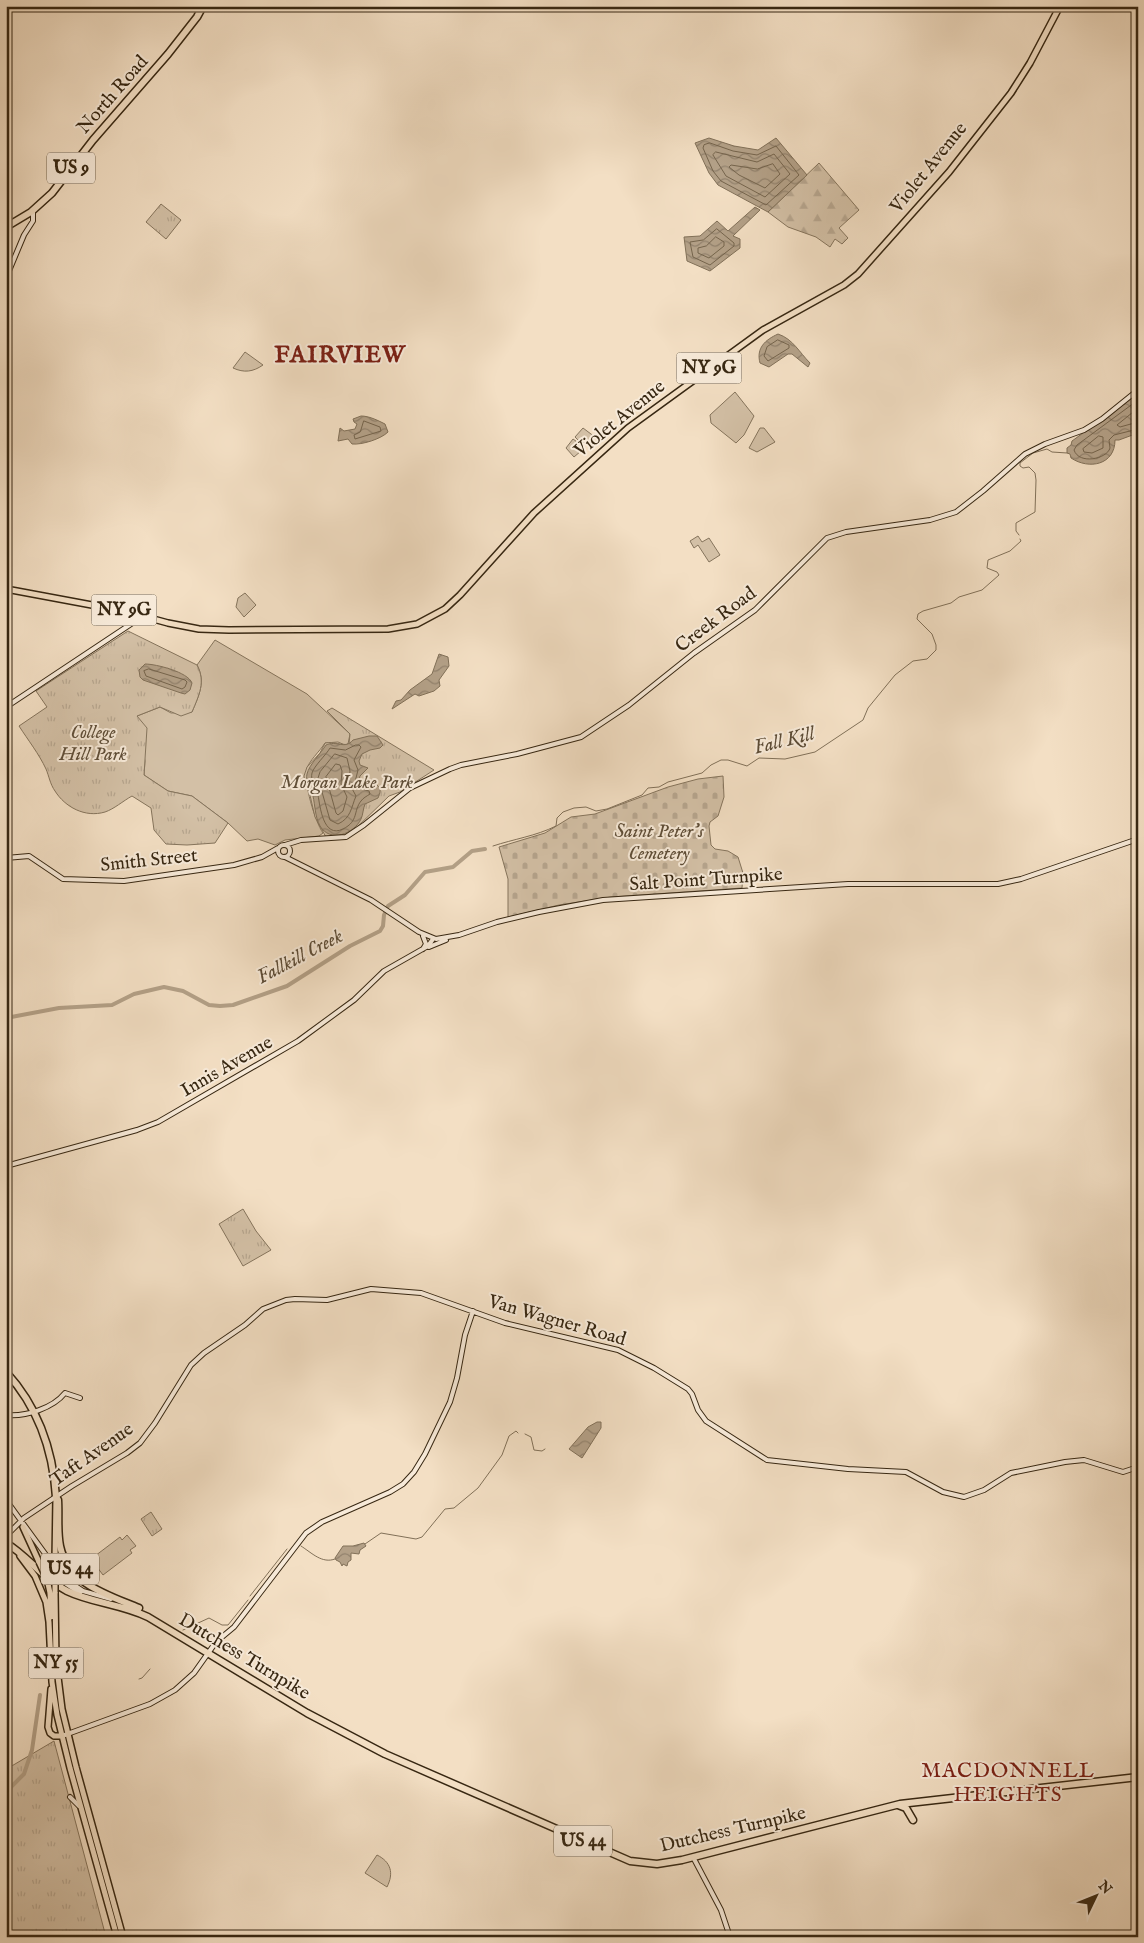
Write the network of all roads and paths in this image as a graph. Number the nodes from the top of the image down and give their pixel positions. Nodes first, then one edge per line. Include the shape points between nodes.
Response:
1 (1060, 6) edge
2 (201, 8) edge
3 (34, 207) junction
4 (6, 222) edge
5 (6, 226) edge
6 (6, 279) edge
7 (1138, 390) edge
8 (6, 589) edge
9 (143, 616) junction
10 (6, 707) edge
11 (1138, 839) edge
12 (287, 847) junction
13 (278, 848) junction
14 (269, 853) junction
15 (279, 854) junction
16 (287, 856) junction
17 (6, 858) edge
18 (420, 932) junction
19 (459, 935) junction
20 (433, 938) junction
21 (423, 950) junction
22 (6, 1166) edge
23 (473, 1311) junction
24 (204, 1353) joint
25 (6, 1372) edge
26 (80, 1398) dead end
27 (34, 1412) junction
28 (6, 1415) edge
29 (1138, 1467) edge
30 (56, 1497) junction
31 (6, 1500) edge
32 (22, 1524) junction
33 (6, 1536) edge
34 (7, 1543) edge
35 (53, 1592) junction
36 (114, 1604) junction
37 (135, 1607) junction
38 (50, 1650) junction
39 (210, 1652) junction
40 (52, 1678) junction
41 (65, 1735) junction
42 (1138, 1777) edge
43 (78, 1795) junction
44 (85, 1801) junction
45 (894, 1805) junction
46 (913, 1820) dead end
47 (693, 1857) junction
48 (117, 1937) edge
49 (123, 1937) edge
50 (730, 1937) edge

1 - 9 main road, Violet Avenue / NY 9G via 1011,92 949,172 858,274 763,330 628,428 534,513 442,611 421,622 393,629 213,630 185,627
2 - 3 highway, North Road / US 9 via 163,60 54,190
3 - 4 highway, US 9
3 - 5 highway, US 9
3 - 6 street
7 - 12 street, Creek Road via 1084,430 1025,454 956,512 930,520 830,536 755,610 587,733 566,742 462,764 438,773 410,788 346,837 300,840
8 - 9 main road, NY 9G
9 - 10 street
11 - 19 street, Salt Point Turnpike via 998,884 848,884 603,900 497,922
12 - 13 street, Creek Road
12 - 16 street
13 - 14 street, Smith Street
13 - 15 street
14 - 15 street, Smith Street
14 - 17 street, Smith Street via 234,865 124,881 63,878 29,856
15 - 16 street
16 - 18 street via 384,907
18 - 20 street
18 - 21 street via 426,940
19 - 20 street, Salt Point Turnpike
19 - 21 street
20 - 21 street, Innis Avenue
21 - 22 street, Innis Avenue via 384,971 354,1000 298,1041 158,1122
23 - 24 street, Van Wagner Road via 421,1293 371,1289 319,1300 286,1300 263,1309
23 - 29 street, Van Wagner Road via 522,1327 612,1348 654,1368 690,1391 706,1421 768,1460 906,1472 943,1492 964,1497 984,1490 1011,1473 1049,1465 1084,1460 1123,1472
23 - 39 street via 451,1398 414,1472 398,1488 306,1532
24 - 30 street, Taft Avenue via 186,1372 140,1442
25 - 27 highway, US 44
26 - 27 street via 65,1393
27 - 28 street
27 - 30 highway, US 44 via 51,1455
30 - 32 street, Taft Avenue
30 - 35 main road, NY 55, bridge
30 - 37 highway, US 44 via 60,1547 71,1570 91,1588
31 - 32 street
32 - 33 street, Taft Avenue
32 - 35 main road, bridge
32 - 36 street via 66,1585
32 - 37 street via 56,1570 71,1584 90,1594
34 - 36 highway, US 44 via 66,1591
34 - 38 main road, NY 55 via 28,1566 42,1591
35 - 38 main road
35 - 41 main road, NY 55 via 56,1669
36 - 39 highway, Dutchess Turnpike / US 44 via 148,1617
37 - 39 highway, Dutchess Turnpike / US 44 via 160,1619
38 - 40 main road, NY 55
39 - 41 street via 186,1681 165,1697
39 - 47 highway, Dutchess Turnpike / US 44 via 394,1758 620,1858 657,1864
40 - 41 main road, NY 55
40 - 41 main road via 48,1729 54,1736
41 - 43 main road, NY 55
41 - 44 main road, NY 55
42 - 45 highway, Dutchess Turnpike / US 44
43 - 44 street
43 - 48 main road, NY 55
44 - 49 main road, NY 55
45 - 46 highway via 906,1808
45 - 47 highway, Dutchess Turnpike / US 44
47 - 50 street via 718,1903

